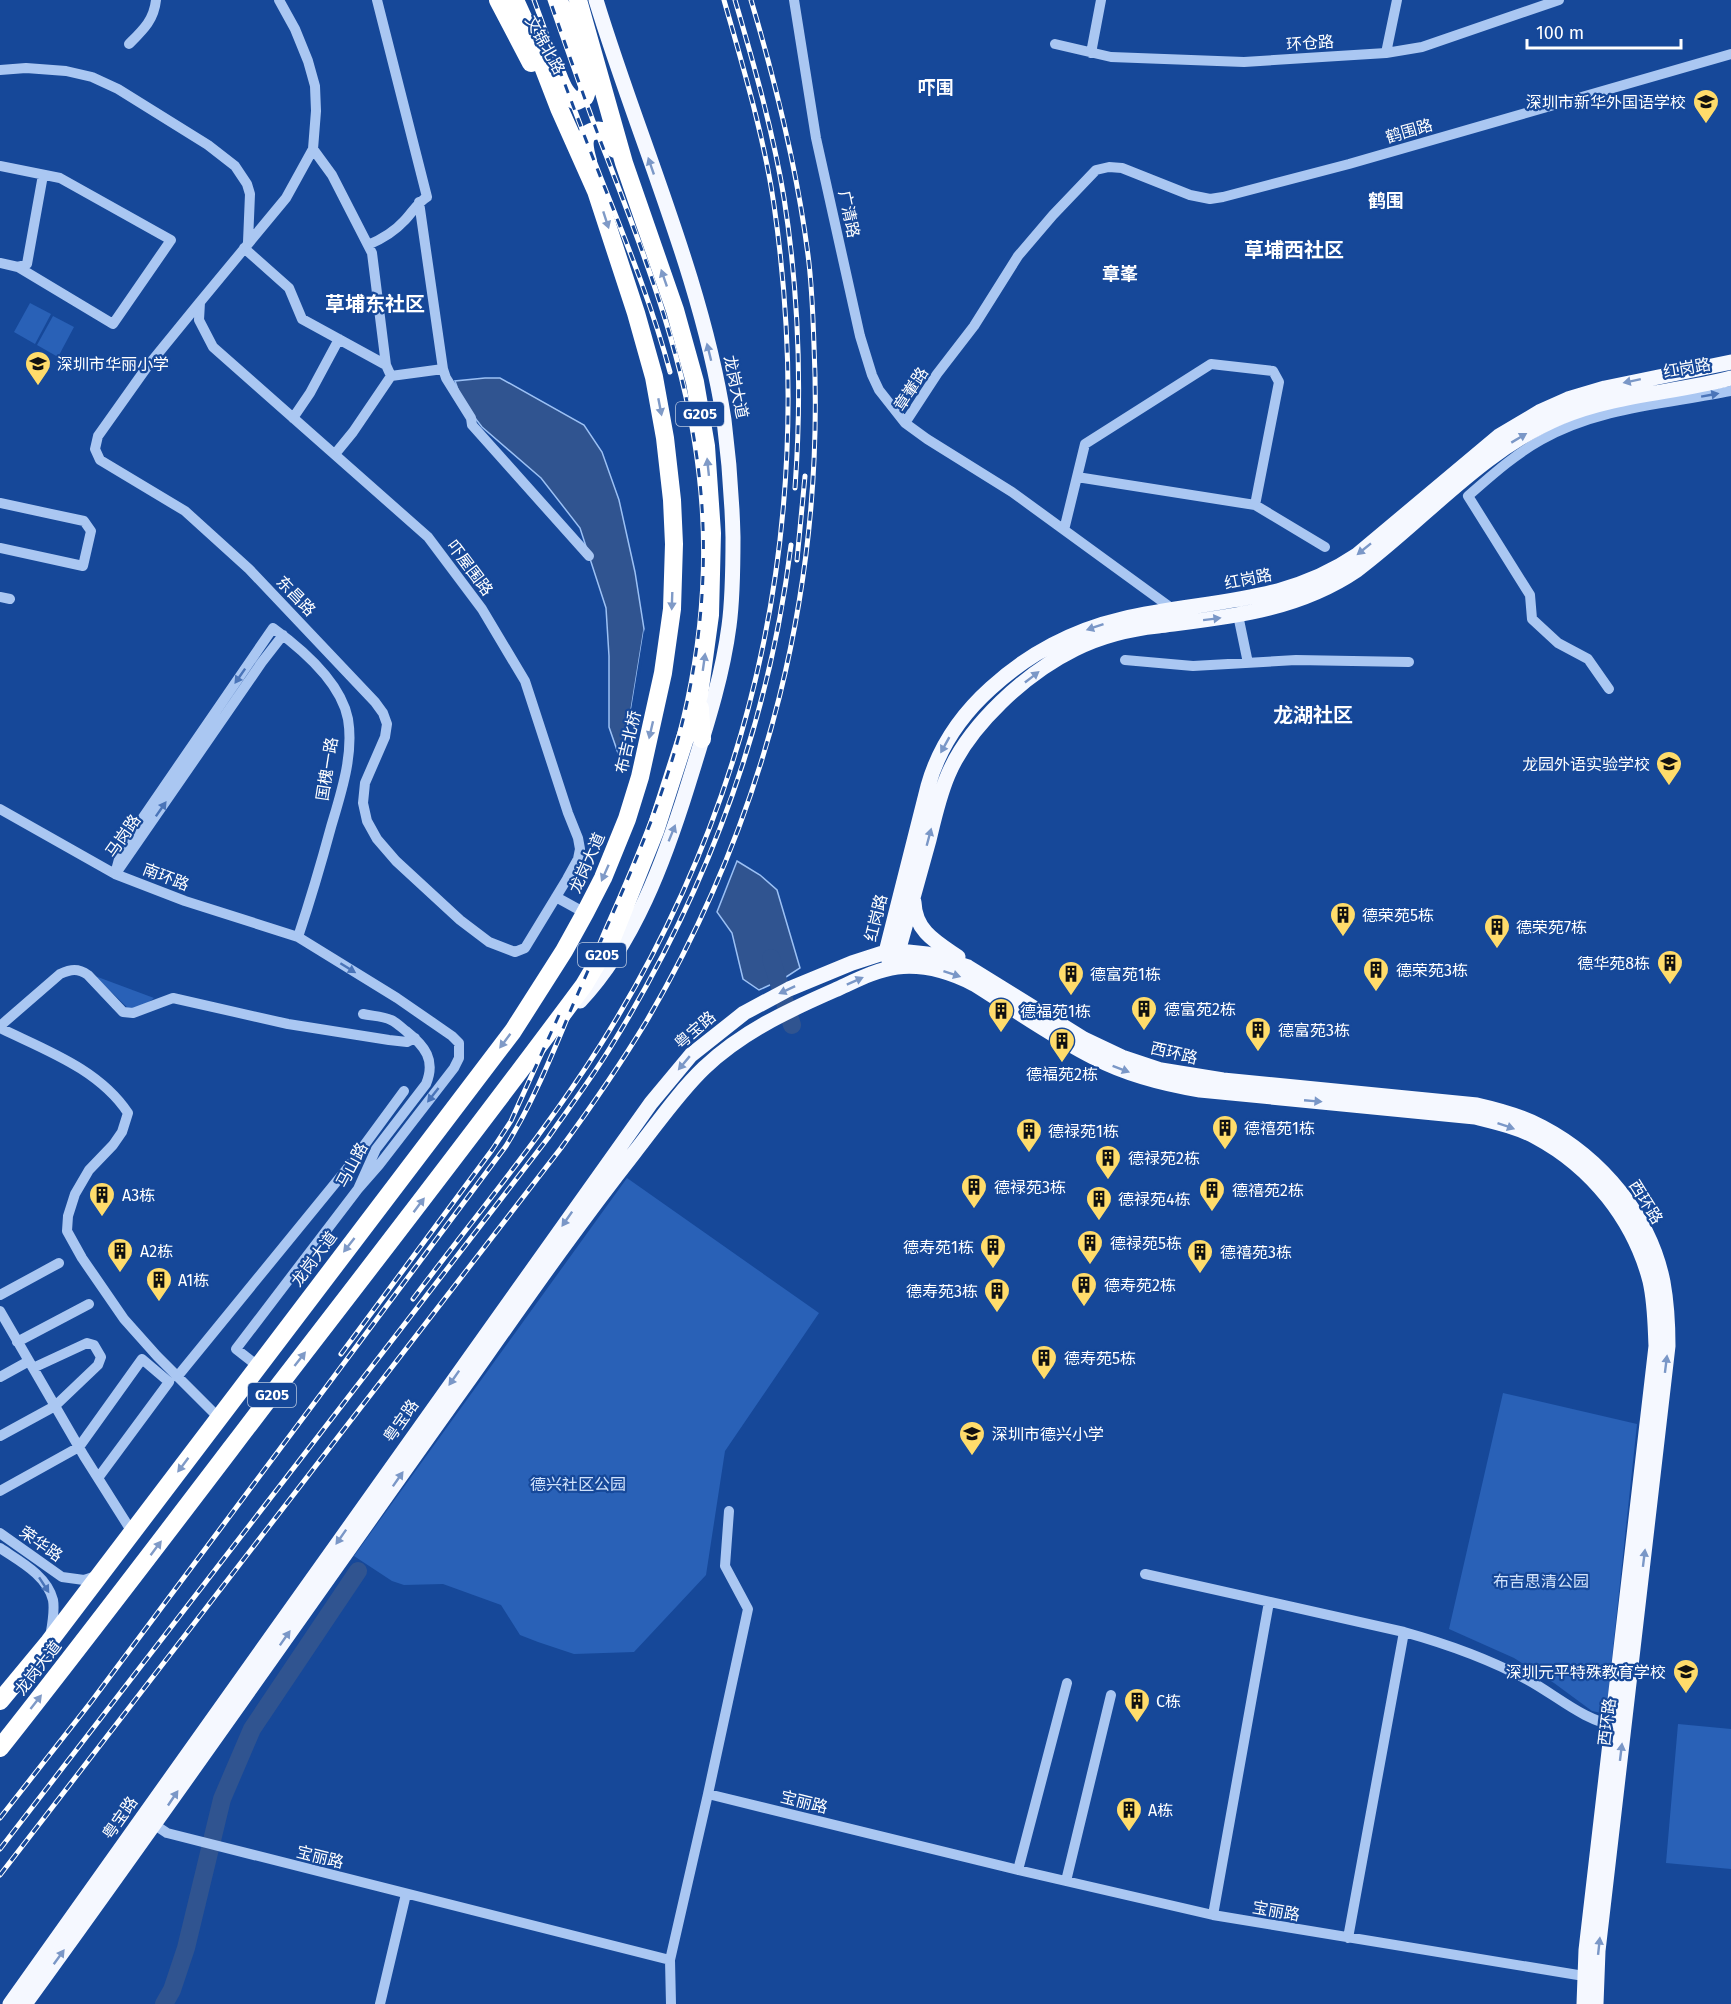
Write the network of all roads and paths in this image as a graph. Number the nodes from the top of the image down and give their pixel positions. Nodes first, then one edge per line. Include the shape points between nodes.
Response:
1 (156, 0) edge
2 (279, 0) edge
3 (377, 0) edge
4 (498, 0) edge
5 (515, 0) edge
6 (525, 0) edge
7 (559, 0) edge
8 (569, 0) edge
9 (578, 0) edge
10 (596, 0) edge
11 (794, 0) edge
12 (1101, 0) edge
13 (1397, 0) edge
14 (1559, 0) edge
15 (129, 44) dead end
16 (1055, 45) dead end
17 (1092, 52) junction
18 (1386, 53) junction
19 (1731, 54) edge
20 (0, 70) edge
21 (600, 81) junction
22 (559, 108) junction
23 (313, 149) junction
24 (624, 163) junction
25 (0, 166) edge
26 (1096, 170) joint
27 (43, 175) junction
28 (596, 191) junction
29 (419, 202) junction
30 (368, 245) junction
31 (245, 246) junction
32 (0, 263) edge
33 (18, 267) junction
34 (201, 302) junction
35 (339, 339) junction
36 (1731, 362) edge
37 (386, 365) junction
38 (442, 369) junction
39 (391, 376) junction
40 (1731, 378) edge
41 (1731, 391) edge
42 (293, 418) junction
43 (905, 423) junction
44 (335, 454) junction
45 (1077, 477) junction
46 (0, 503) edge
47 (1255, 505) junction
48 (1064, 530) junction
49 (1325, 547) dead end
50 (0, 548) edge
51 (589, 556) dead end
52 (1174, 609) junction
53 (1238, 615) junction
54 (273, 628) joint
55 (283, 635) junction
56 (1125, 660) dead end
57 (1409, 662) dead end
58 (1248, 663) junction
59 (1609, 689) dead end
60 (699, 695) junction
61 (702, 740) junction
62 (0, 809) edge
63 (627, 819) joint
64 (116, 874) junction
65 (914, 893) junction
66 (556, 897) junction
67 (585, 913) junction
68 (298, 937) junction
69 (489, 942) joint
70 (892, 952) junction
71 (894, 968) junction
72 (980, 973) junction
73 (363, 1014) dead end
74 (0, 1027) edge
75 (415, 1038) junction
76 (543, 1041) junction
77 (404, 1091) dead end
78 (358, 1189) junction
79 (59, 1263) dead end
80 (0, 1295) edge
81 (89, 1304) dead end
82 (1, 1314) edge
83 (17, 1342) junction
84 (31, 1365) junction
85 (259, 1367) junction
86 (0, 1377) edge
87 (177, 1377) junction
88 (56, 1407) junction
89 (219, 1418) junction
90 (0, 1436) edge
91 (79, 1447) junction
92 (98, 1478) junction
93 (0, 1491) edge
94 (729, 1511) dead end
95 (132, 1532) junction
96 (0, 1533) edge
97 (0, 1548) edge
98 (1145, 1574) dead end
99 (99, 1576) junction
100 (1269, 1602) junction
101 (1404, 1632) junction
102 (49, 1642) junction
103 (1066, 1683) dead end
104 (1112, 1695) dead end
105 (0, 1700) edge
106 (1618, 1726) junction
107 (0, 1748) edge
108 (708, 1794) junction
109 (149, 1821) junction
110 (1018, 1870) junction
111 (1066, 1881) junction
112 (406, 1893) junction
113 (1213, 1915) junction
114 (1348, 1938) junction
115 (670, 1960) junction
116 (1590, 1979) junction
117 (10, 2004) edge
118 (25, 2004) edge
119 (380, 2004) edge
120 (671, 2004) edge
121 (1584, 2004) edge
122 (1596, 2004) edge

1 - 15 street via 149,23
2 - 23 street via 308,61 315,86
3 - 29 street via 427,197
4 - 22 highway, 文锦北路
5 - 22 highway, 文锦北路 / G205
6 - 7 highway via 566,92 572,100 582,100 588,88
8 - 21 highway, 文锦北路 / G205
9 - 21 highway
61 -> 10 main road, 龙岗大道 via 726,646 731,606 731,485 723,419 684,262
11 - 43 street, 广清路 via 816,138 866,358 879,390
12 - 17 street
13 - 18 street
14 - 18 street, 环仓路 via 1422,47
16 - 17 street, 环仓路
17 - 18 street, 环仓路 via 1111,57 1244,62
19 - 26 street, 鹤围路 via 1223,197 1190,195 1122,168
20 - 31 street via 66,71 92,77 208,145 235,166 246,184 250,201
21 - 24 highway, G205
22 - 28 highway, G205
23 - 30 street via 332,175
23 - 31 street via 286,198
24 - 28 highway via 604,132 591,132 584,147
60 -> 24 highway, G205 via 711,582 706,446 695,382 675,310
25 - 27 street
26 - 43 street, 章輋路 via 1018,256
27 - 33 street via 27,264
27 - 33 street via 60,178 171,240 113,324
28 -> 63 highway, 布吉北桥 / G205 via 654,377 672,500 672,609 663,673
29 - 30 street via 389,235
29 - 38 street
30 - 37 street
31 - 34 street
31 - 35 street via 289,288 302,319
32 - 33 street
34 - 42 street, 吓屋围路 via 199,320 213,346
34 - 69 street, 东昌路 via 147,367 98,436 95,449 100,460 185,512 249,569 375,702 387,724 365,783 363,803 367,821 396,861
35 - 37 street
35 - 42 street
36 -> 52 main road, 红岗路 via 1605,388 1554,405 1499,436 1337,568 1273,593
37 - 39 street
38 - 39 street
38 - 51 street via 472,424
39 - 44 street
53 -> 40 main road, 红岗路 via 1290,603 1337,583 1366,564 1499,451 1546,423 1610,401
59 -> 41 street via 1588,659 1558,643 1532,619 1530,595 1468,496 1525,450 1570,425 1628,409
42 - 44 street, 吓屋围路
43 - 48 street, 章輋路
44 - 66 street, 吓屋围路 via 428,537 482,609 525,681 580,849
45 - 47 street
45 - 47 street via 1084,444 1211,364 1273,371 1279,382
45 - 48 street
46 - 50 street via 84,521 91,531 83,566
47 - 49 street
48 - 52 street, 章輋路
52 -> 70 main road, 红岗路 via 1092,627 1064,639 1005,676 966,714 945,744 931,777
53 - 58 street
65 -> 53 main road, 红岗路 via 953,763 976,730 1010,694 1058,658 1099,639 1139,628
54 - 55 street, 国槐一路
54 -> 64 street, 马岗路 via 122,848
64 -> 55 street, 马岗路
55 - 68 street, 国槐一路 via 301,649 338,695 347,717 350,746 338,804
56 - 58 street via 1193,666
57 - 58 street
60 - 61 highway
60 - 76 highway, 龙岗大道 / G205 via 655,831 614,936
76 -> 61 main road, 龙岗大道 via 596,984 627,935 676,821
62 - 64 street, 南环路
63 -> 67 highway, 龙岗大道 / G205
64 - 68 street, 南环路
65 - 70 main road, 红岗路
65 - 72 main road via 921,928
66 - 67 street
66 - 69 street, 吓屋围路 via 525,948 515,952
67 -> 85 highway, 龙岗大道 / G205 via 513,1031
68 -> 78 street, 南环路 via 397,998 459,1043 454,1068
70 - 71 main road, 红岗路
70 - 72 main road, 西环路 via 941,957
70 -> 109 main road, 粤宝路 via 852,963 744,1013 699,1048 651,1103
71 -> 106 main road, 西环路 via 934,969 962,978 1078,1049 1158,1082 1211,1091 1475,1117 1506,1125 1563,1154 1609,1197 1641,1252 1650,1282 1656,1346
109 -> 71 main road, 粤宝路 via 218,1732 589,1211 682,1092 747,1033 774,1017
106 -> 72 main road, 西环路 via 1668,1346 1668,1313 1656,1258 1637,1217 1618,1190 1570,1143 1510,1113 1477,1105 1223,1080 1161,1070 1084,1039
73 - 75 street, 马山路 via 392,1020
74 - 75 street via 60,974 71,969 88,975 123,1012 133,1013 173,998 299,1026 406,1042
74 - 87 street via 99,1080 128,1113 122,1132 89,1170 75,1194 67,1231 124,1319
75 - 78 street, 马山路 via 431,1062 426,1084 376,1149
107 -> 76 highway, 龙岗大道 / G205
77 - 87 street via 346,1170
78 - 85 street, 马山路 via 236,1349
79 - 80 street
81 - 83 street
82 - 83 street
83 - 84 street
84 - 86 street
84 - 88 street
84 - 88 street via 87,1343 94,1345 101,1357 98,1365
85 - 89 highway, 龙岗大道 / G205
87 - 89 street
88 - 90 street
88 - 91 street
89 -> 95 highway, 龙岗大道 / G205
91 - 92 street
91 - 92 street via 142,1359 169,1382
91 - 93 street
92 - 95 street
94 - 108 street via 725,1566 748,1609
95 - 99 highway, 龙岗大道 / G205
96 - 99 street, 荣华路 via 62,1577 84,1580
97 -> 102 street, 荣华路 via 46,1585 53,1601
98 - 100 street
99 - 102 highway, 龙岗大道 / G205
100 - 101 street
100 - 113 street
101 - 106 street via 1498,1665 1585,1715
101 - 114 street
102 - 105 highway, 龙岗大道 / G205
103 - 110 street
104 - 111 street
106 - 116 main road, 西环路
108 - 110 street, 宝丽路
108 - 115 street
109 - 112 street, 宝丽路 via 167,1833
109 - 117 main road, 粤宝路
118 -> 109 main road, 粤宝路
110 - 111 street, 宝丽路
111 - 113 street, 宝丽路
112 - 115 street, 宝丽路
112 - 119 street
113 - 114 street, 宝丽路
114 - 116 street, 宝丽路
115 - 120 street
116 - 121 main road, 西环路
116 - 122 main road, 西环路

